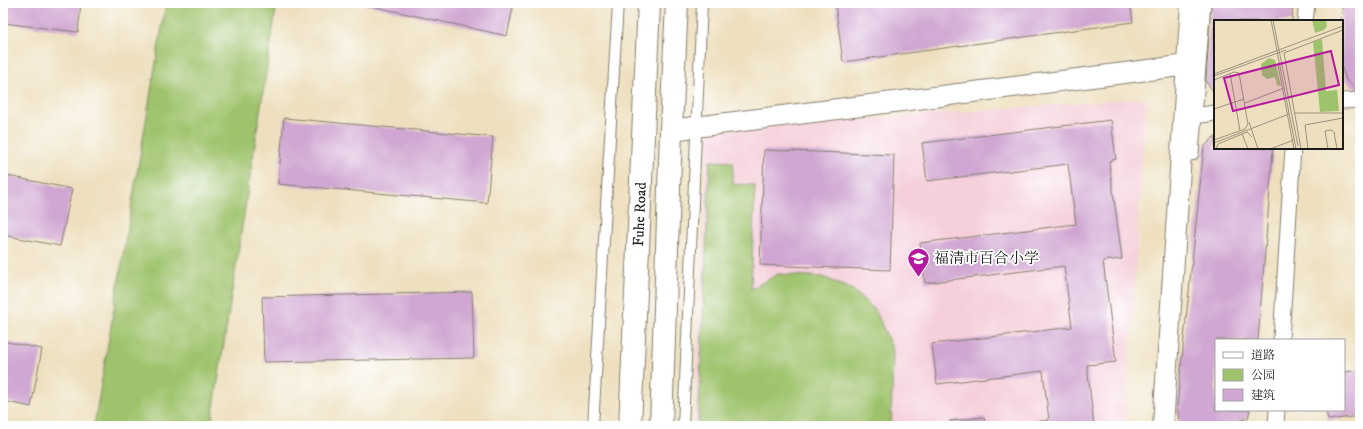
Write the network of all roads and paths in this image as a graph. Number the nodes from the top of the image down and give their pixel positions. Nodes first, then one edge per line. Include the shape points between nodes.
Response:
1 (618, 3) edge
2 (649, 3) edge
3 (677, 3) edge
4 (702, 3) edge
5 (1191, 3) edge
6 (1203, 3) edge
7 (1307, 3) edge
8 (1305, 20) edge
9 (1188, 64) junction
10 (1360, 100) edge
11 (1343, 101) edge
12 (1214, 113) edge
13 (1194, 116) junction
14 (696, 126) junction
15 (672, 130) junction
16 (1293, 149) edge
17 (1281, 339) edge
18 (1277, 411) edge
19 (593, 426) edge
20 (630, 426) edge
21 (662, 426) edge
22 (683, 426) edge
23 (1163, 426) edge
24 (1170, 426) edge
25 (1276, 426) edge

1 - 19 lane
2 - 20 street, Fuhe Road
3 - 15 street, Fuhe Road
4 - 14 lane
5 - 9 street
6 - 13 street
7 - 8 street
9 - 14 street
9 - 23 street
10 - 11 street
12 - 13 street
13 - 24 street via 1168,423
14 - 15 street
14 - 22 lane
15 - 21 street, Fuhe Road
16 - 17 street
18 - 25 street

